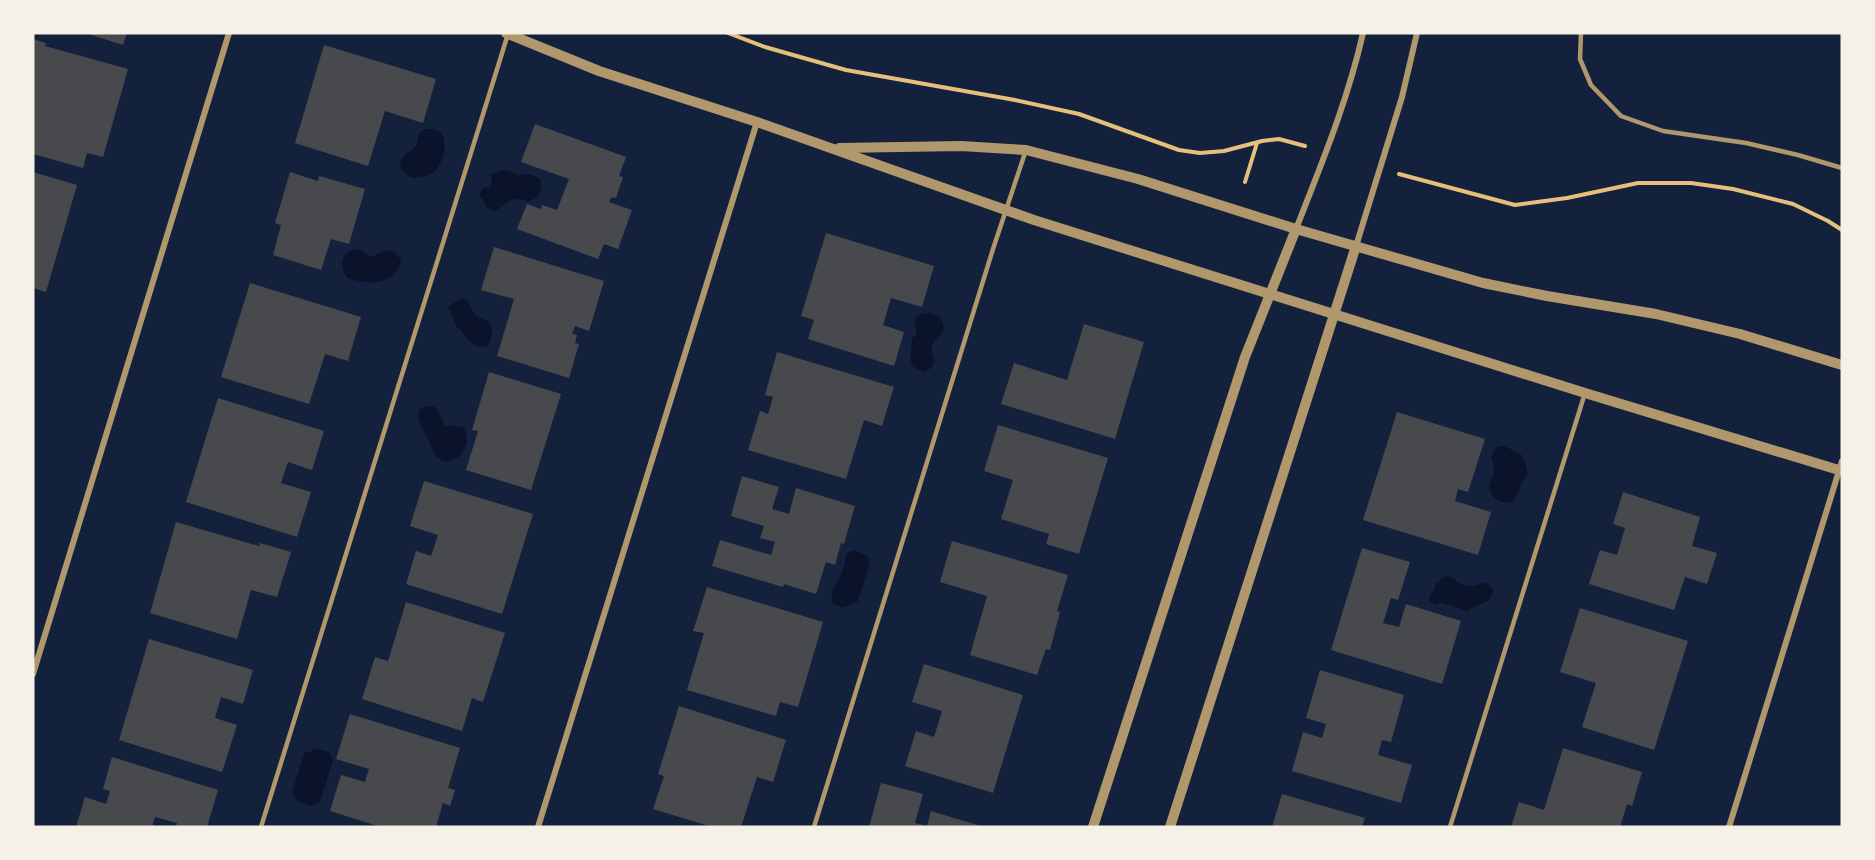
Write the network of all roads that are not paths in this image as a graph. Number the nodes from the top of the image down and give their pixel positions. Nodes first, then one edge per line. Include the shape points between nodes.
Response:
1 (229, 33) edge
2 (507, 33) edge
3 (1363, 33) edge
4 (1417, 33) edge
5 (1581, 33) edge
6 (757, 122) junction
7 (830, 148) junction
8 (1026, 150) junction
9 (1842, 168) edge
10 (1007, 210) junction
11 (1296, 229) junction
12 (1356, 246) junction
13 (1270, 293) junction
14 (1335, 313) junction
15 (1842, 365) edge
16 (1585, 393) junction
17 (1841, 467) edge
18 (33, 674) edge
19 (261, 827) edge
20 (538, 827) edge
21 (814, 827) edge
22 (1093, 827) edge
23 (1170, 827) edge
24 (1450, 827) edge
25 (1729, 827) edge

1 - 18 street
2 - 6 street via 599,70
2 - 19 lane
3 - 11 street via 1329,145
4 - 12 street via 1402,98
5 - 9 lane via 1580,59 1592,85 1622,116 1663,131 1746,143
6 - 7 street
6 - 20 street
7 - 8 street via 961,146
7 - 10 street
8 - 10 lane
8 - 11 street via 1138,178
10 - 13 street
10 - 21 lane
11 - 12 street
11 - 13 street
12 - 14 street
12 - 15 street via 1483,284 1656,314
13 - 14 street
13 - 22 street
14 - 16 street
14 - 23 street
16 - 17 street
16 - 24 lane
17 - 25 street

